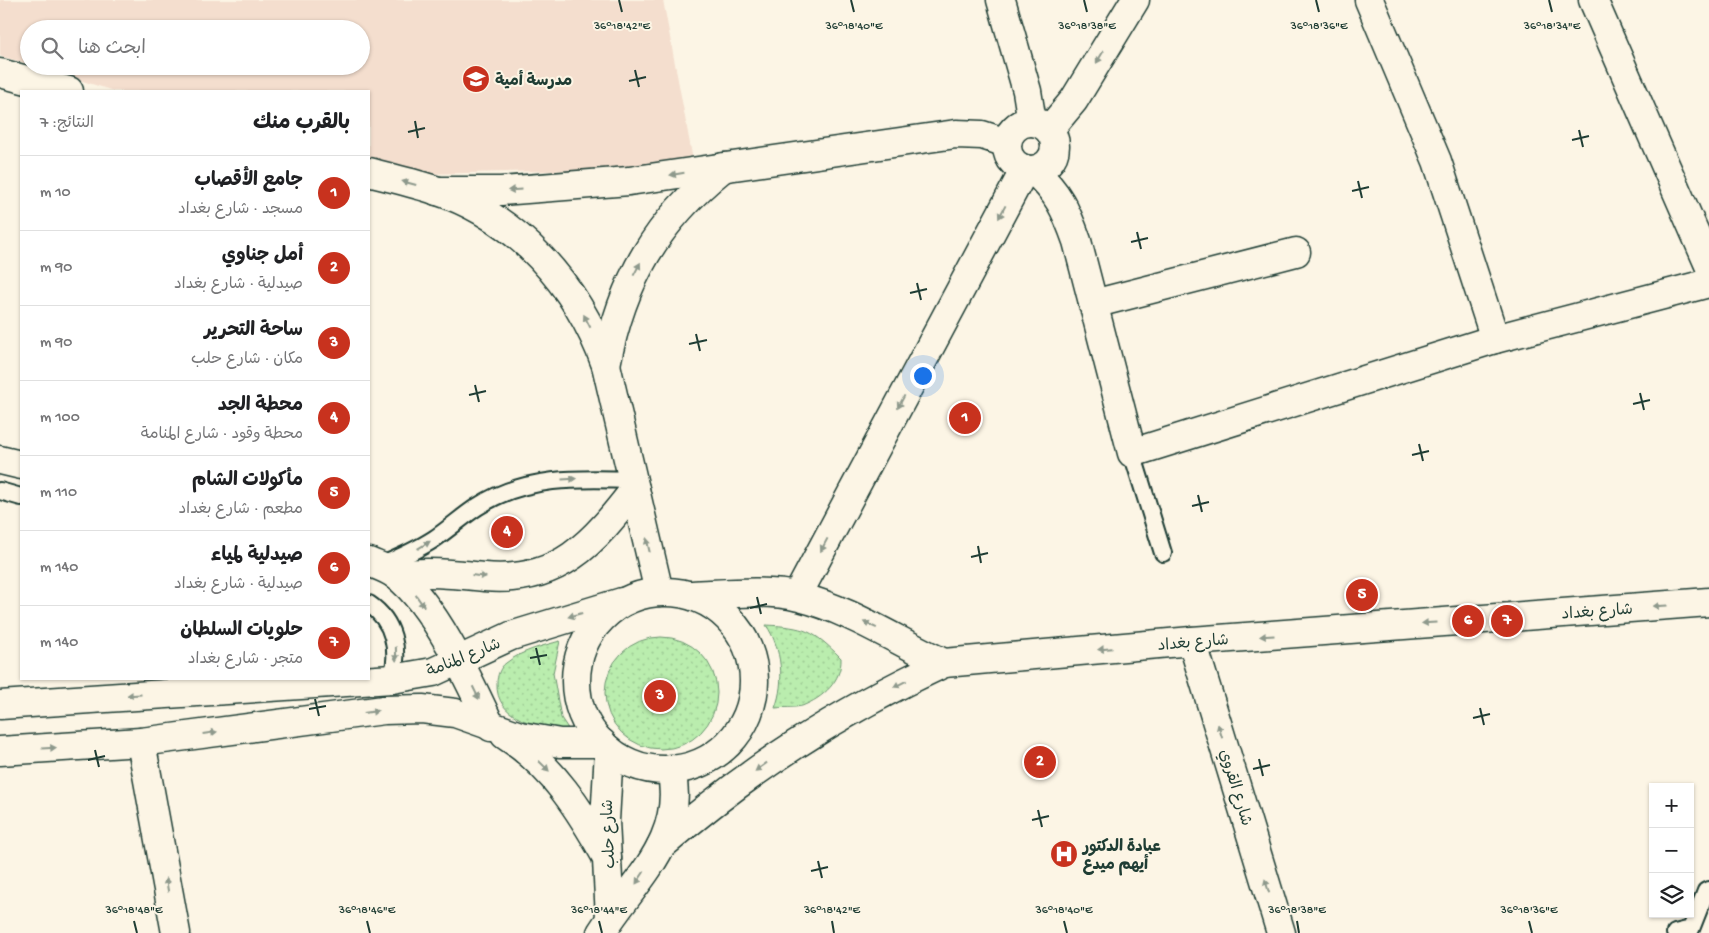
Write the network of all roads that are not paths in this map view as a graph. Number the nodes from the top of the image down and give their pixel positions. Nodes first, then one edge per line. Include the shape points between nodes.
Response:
1 (1002, 0) edge
2 (1135, 0) edge
3 (1369, 0) edge
4 (1593, 0) edge
5 (0, 73) edge
6 (65, 90) edge
7 (1041, 126) junction
8 (1007, 143) junction
9 (725, 166) junction
10 (1029, 170) junction
11 (370, 172) edge
12 (437, 191) junction
13 (1296, 252) dead end
14 (1709, 265) edge
15 (1709, 283) edge
16 (1093, 304) junction
17 (1495, 339) junction
18 (606, 365) junction
19 (1132, 453) junction
20 (0, 460) edge
21 (20, 466) edge
22 (634, 485) junction
23 (0, 491) edge
24 (20, 497) edge
25 (1163, 553) dead end
26 (382, 568) edge
27 (658, 592) junction
28 (692, 596) junction
29 (797, 596) junction
30 (622, 602) junction
31 (1709, 602) edge
32 (370, 605) edge
33 (1192, 641) junction
34 (460, 660) junction
35 (944, 664) junction
36 (392, 678) junction
37 (363, 680) edge
38 (370, 680) edge
39 (0, 705) edge
40 (491, 727) junction
41 (141, 742) junction
42 (606, 747) junction
43 (0, 751) edge
44 (671, 769) junction
45 (661, 846) junction
46 (607, 858) junction
47 (1709, 890) edge
48 (606, 926) edge
49 (176, 933) edge
50 (1281, 933) edge
51 (1675, 933) edge

1 - 7 main road via 1025,84
2 -> 7 main road via 1070,106
3 - 17 main road via 1437,161
4 - 14 main road
5 - 6 main road
7 - 8 main road via 1016,128
7 - 10 main road via 1053,138 1053,155 1048,162
8 - 9 main road via 982,135 956,134
8 - 10 main road via 1011,160
9 -> 12 main road via 565,188
18 -> 9 main road via 620,307 645,254 681,206
10 - 16 main road via 1050,185 1065,208
10 -> 29 main road
12 -> 11 main road
18 -> 12 main road via 581,308 544,260 496,220
13 - 16 main road
15 - 17 main road
16 - 19 main road
17 - 19 main road
18 - 22 main road
19 - 25 lane
20 - 21 main road
26 -> 22 lane via 427,543 478,506 506,492 535,483 565,479
26 -> 22 main road via 507,578 552,567 591,543
27 -> 22 main road
23 - 24 lane
26 -> 34 main road via 415,593
27 - 28 main road
27 - 30 main road
28 - 29 main road via 742,593
28 - 44 main road via 727,616 740,632 751,657 754,690 749,711 727,745 710,757
35 -> 29 main road via 873,626
30 -> 34 main road, شارع المنامة via 511,636
30 - 42 main road via 588,635 579,657 576,680 579,703 588,725
31 -> 33 main road, شارع بغداد
32 -> 36 lane via 384,618 395,641 396,666
33 -> 35 main road, شارع بغداد
50 -> 33 main road, شارع القروي
34 - 36 main road, شارع المنامة via 433,672
34 -> 40 main road
35 -> 45 main road via 858,706 791,746 736,785
36 -> 38 main road, شارع المنامة
37 -> 39 main road, شارع المنامة
41 -> 40 main road via 384,710 422,709 455,714
40 - 42 main road via 560,743
40 -> 46 main road via 546,767 568,792
43 -> 41 main road
49 -> 41 main road
42 - 44 main road via 628,762
42 - 46 main road, شارع حلب
44 - 45 main road, شارع حلب via 676,801 674,817
45 -> 48 main road, شارع حلب
46 - 48 main road, شارع حلب
47 - 51 lane via 1692,929

